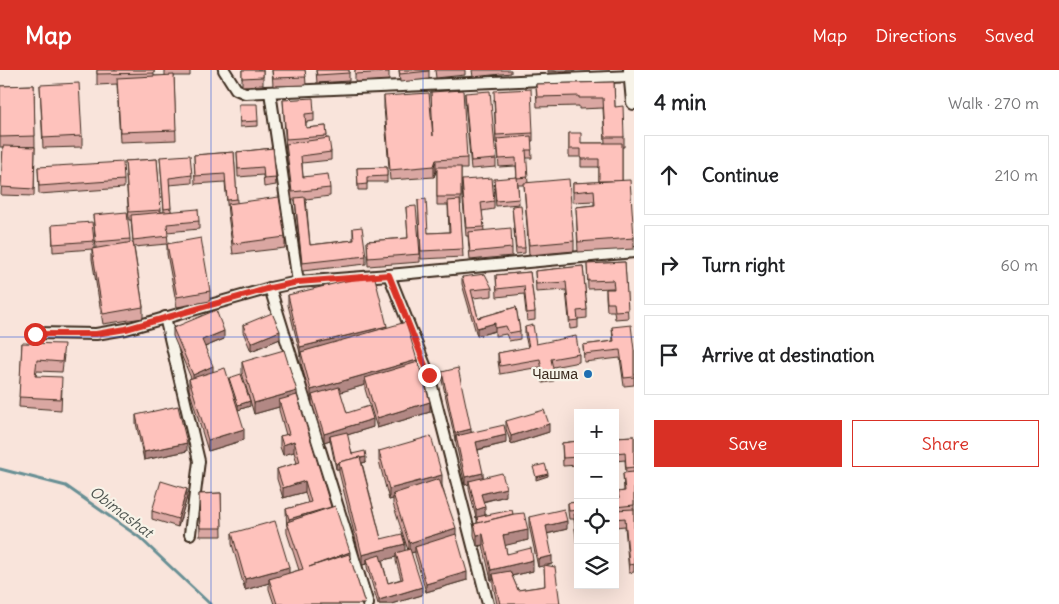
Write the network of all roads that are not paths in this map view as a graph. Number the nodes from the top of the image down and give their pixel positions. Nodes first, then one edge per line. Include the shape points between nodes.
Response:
1 (224, 70) edge
2 (632, 73) edge
3 (270, 92) junction
4 (634, 102) edge
5 (634, 252) edge
6 (389, 275) junction
7 (298, 282) junction
8 (270, 288) junction
9 (165, 317) junction
10 (35, 334) dead end
11 (190, 534) dead end
12 (368, 604) edge
13 (488, 604) edge

1 - 3 street via 236,89 245,93
2 - 3 street
2 - 4 street
3 - 7 street
5 - 6 street
6 - 7 street
6 - 13 street via 429,375
7 - 8 street
8 - 9 street
8 - 12 street
9 - 10 street via 96,334
9 - 11 street via 199,461

